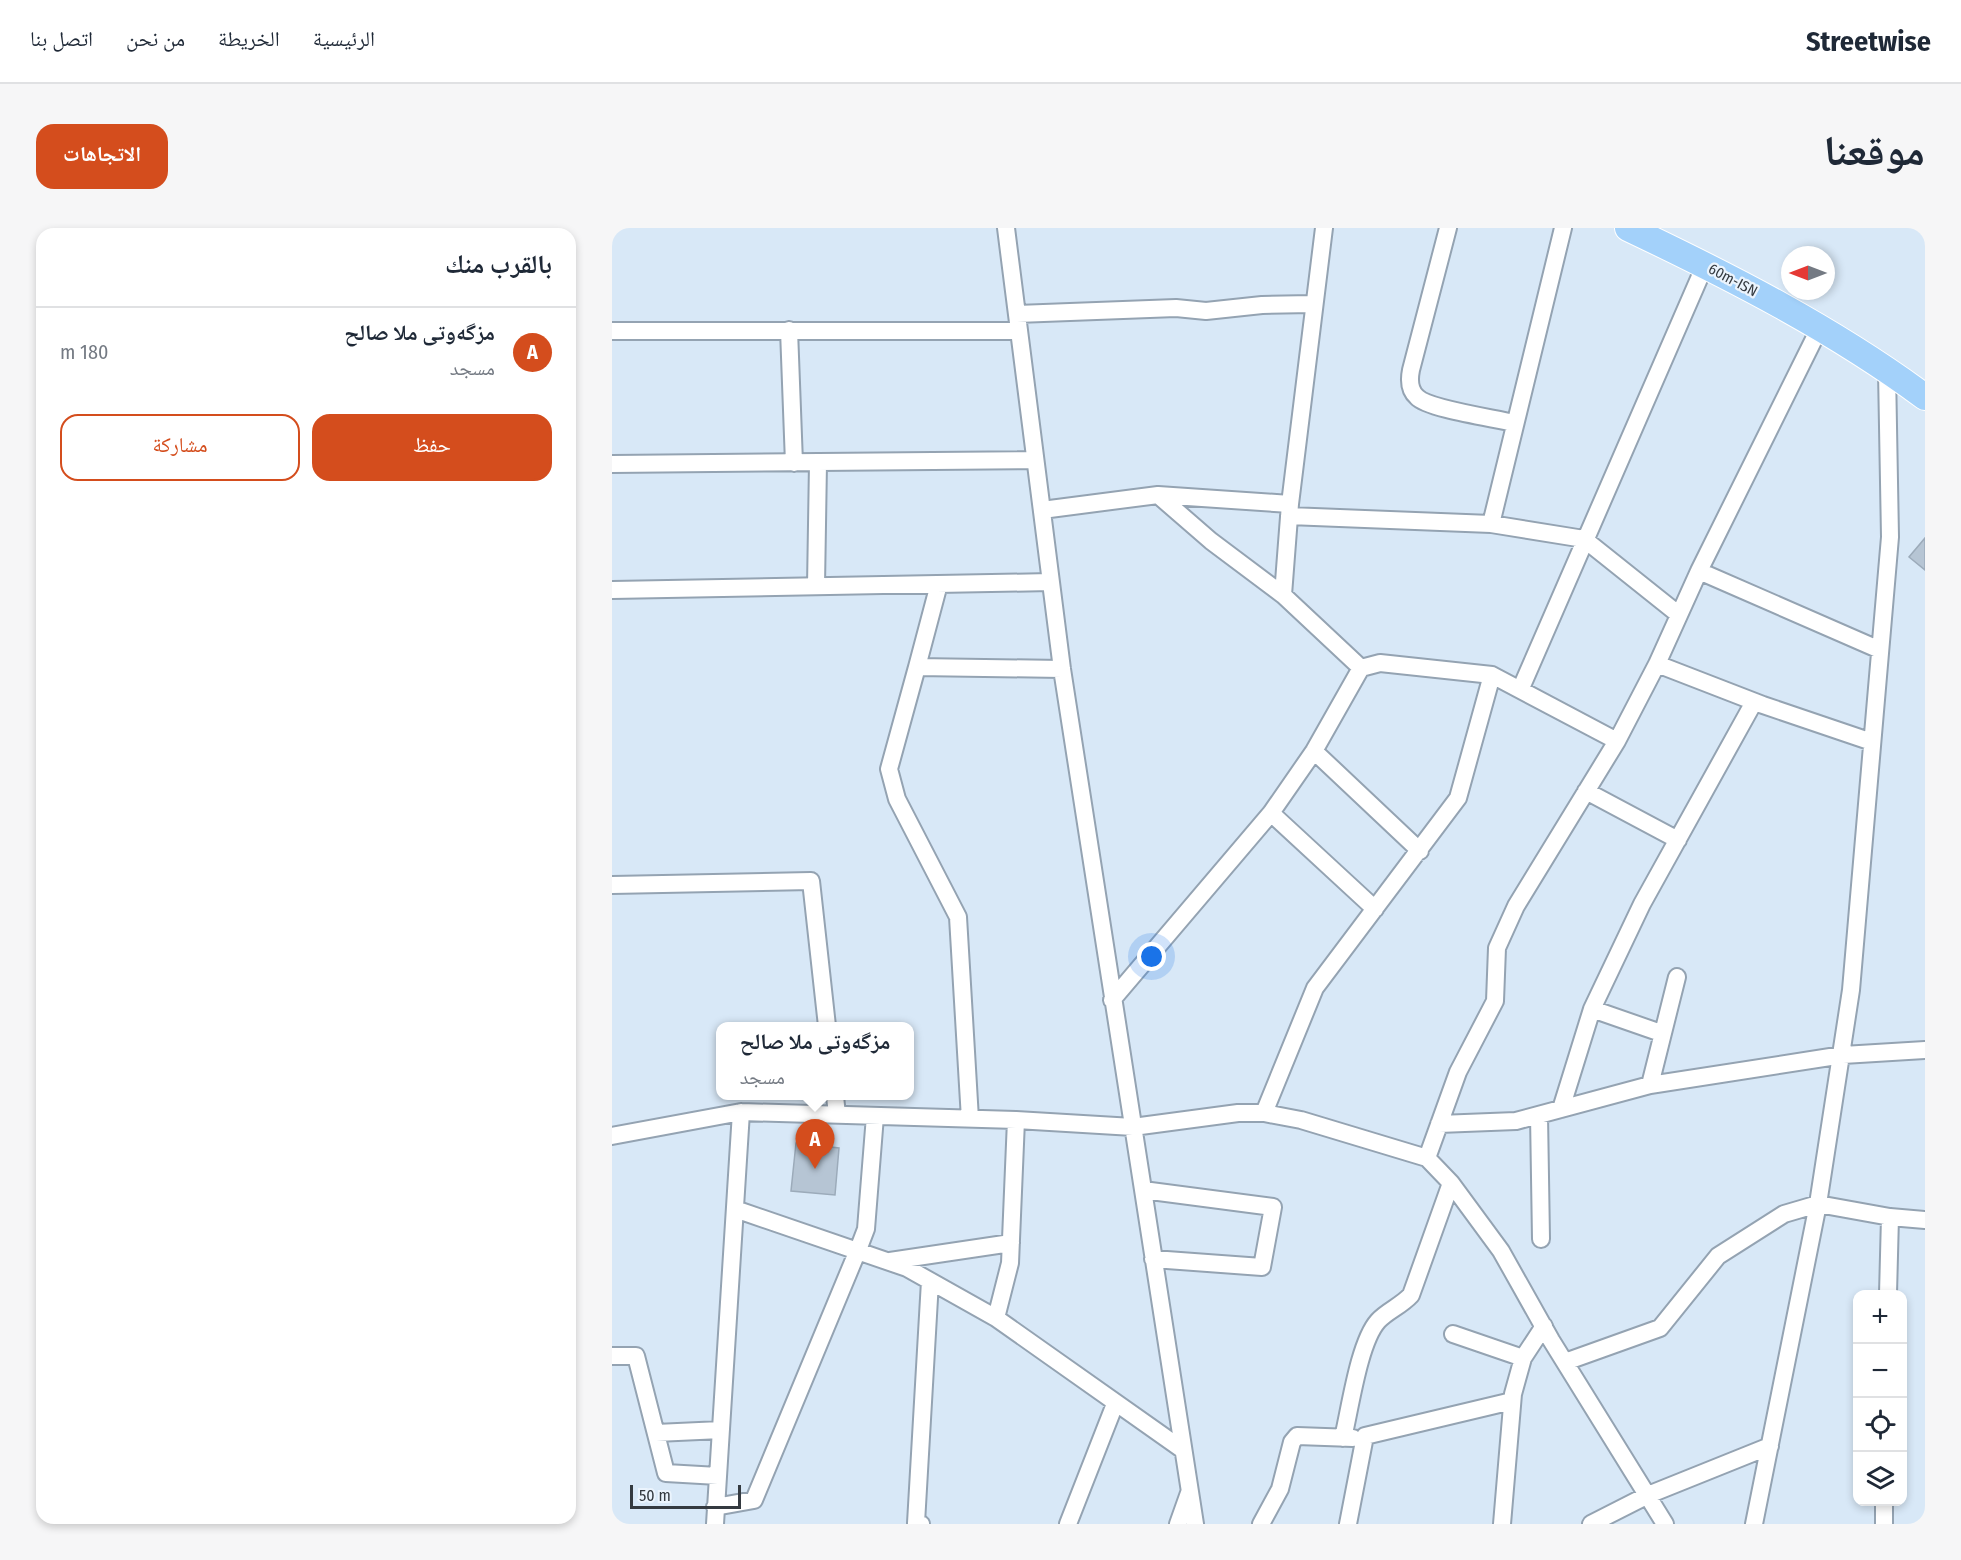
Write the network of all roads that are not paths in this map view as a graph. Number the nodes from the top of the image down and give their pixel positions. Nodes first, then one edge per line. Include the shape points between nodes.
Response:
1 (1006, 228) edge
2 (1324, 228) edge
3 (1448, 228) edge
4 (1563, 228) edge
5 (1628, 228) edge
6 (1705, 265) junction
7 (1312, 304) junction
8 (1017, 314) junction
9 (1820, 327) junction
10 (789, 330) junction
11 (612, 331) edge
12 (1019, 331) junction
13 (1887, 370) junction
14 (1925, 397) edge
15 (1514, 423) junction
16 (1035, 460) junction
17 (794, 463) junction
18 (818, 463) junction
19 (612, 464) edge
20 (1158, 495) junction
21 (1042, 510) junction
22 (1289, 510) junction
23 (1491, 524) junction
24 (1584, 539) junction
25 (1699, 571) junction
26 (1051, 582) junction
27 (939, 584) junction
28 (816, 586) junction
29 (612, 590) edge
30 (1283, 595) junction
31 (1678, 614) junction
32 (1880, 650) junction
33 (1657, 664) junction
34 (917, 667) junction
35 (1361, 668) junction
36 (1062, 669) junction
37 (1492, 675) junction
38 (1521, 688) junction
39 (1754, 702) junction
40 (1617, 741) junction
41 (1872, 742) junction
42 (1314, 751) junction
43 (1586, 791) junction
44 (1271, 813) junction
45 (1678, 840) junction
46 (1420, 851) junction
47 (612, 885) edge
48 (1375, 909) junction
49 (1677, 978) dead end
50 (1112, 1000) junction
51 (1592, 1009) junction
52 (827, 1022) edge
53 (1661, 1033) junction
54 (1925, 1050) edge
55 (1843, 1055) junction
56 (1650, 1084) junction
57 (836, 1100) edge
58 (1561, 1109) junction
59 (741, 1112) junction
60 (1264, 1113) junction
61 (837, 1115) junction
62 (1539, 1115) junction
63 (875, 1116) junction
64 (970, 1119) junction
65 (1016, 1120) junction
66 (1439, 1124) junction
67 (1133, 1127) junction
68 (612, 1136) edge
69 (1427, 1158) junction
70 (1451, 1183) junction
71 (1143, 1190) junction
72 (1818, 1204) junction
73 (735, 1209) junction
74 (1890, 1217) junction
75 (1925, 1220) edge
76 (1541, 1239) dead end
77 (1011, 1243) junction
78 (858, 1250) junction
79 (1153, 1259) junction
80 (888, 1261) junction
81 (930, 1281) junction
82 (1888, 1290) edge
83 (996, 1318) junction
84 (1544, 1326) junction
85 (1453, 1334) dead end
86 (612, 1356) edge
87 (1523, 1359) junction
88 (1565, 1362) junction
89 (1512, 1401) junction
90 (1115, 1404) junction
91 (722, 1430) junction
92 (656, 1433) junction
93 (1363, 1437) junction
94 (1343, 1438) junction
95 (1770, 1446) junction
96 (1183, 1450) junction
97 (718, 1476) junction
98 (1190, 1492) junction
99 (1648, 1495) junction
100 (1884, 1506) edge
101 (715, 1507) junction
102 (715, 1524) edge
103 (921, 1524) edge
104 (1068, 1524) edge
105 (1178, 1524) edge
106 (1195, 1524) edge
107 (1261, 1524) edge
108 (1348, 1524) edge
109 (1502, 1524) edge
110 (1591, 1524) edge
111 (1665, 1524) edge
112 (1754, 1524) edge
113 (1884, 1524) edge

1 - 8 street
2 - 7 street
3 - 15 street via 1410,386 1425,403
4 - 15 street
5 - 6 main road, 60m-ISN
6 - 9 main road, 60m-ISN
6 - 24 street
7 - 8 street via 1206,311 1176,308
7 - 22 street
8 - 12 street
9 - 13 main road, 60m-ISN
9 - 25 street
10 - 11 street
10 - 12 street
10 - 17 street
12 - 16 street
13 - 14 main road, 60m-ISN
13 - 32 street via 1890,537
15 - 23 street
16 - 18 street
16 - 21 street
17 - 18 street
17 - 19 street
18 - 28 street
20 - 21 street
20 - 22 street
20 - 30 street
21 - 26 street
22 - 23 street
22 - 30 street
23 - 24 street
24 - 31 street
24 - 38 street
25 - 31 street
25 - 32 street
26 - 27 street
26 - 36 street
27 - 28 street
27 - 34 street
28 - 29 street
30 - 35 street
31 - 33 street
32 - 41 street
33 - 39 street
33 - 40 street
34 - 36 street
34 - 64 street via 889,769 897,799 958,917
35 - 37 street via 1380,663
35 - 42 street
36 - 50 street
37 - 38 street
37 - 46 street via 1458,798
38 - 40 street
39 - 41 street
39 - 45 street
40 - 43 street
41 - 55 street
42 - 44 street
42 - 46 street
43 - 45 street
43 - 66 street via 1516,906 1497,948 1495,1001 1458,1072
44 - 48 street
44 - 50 street
45 - 51 street via 1642,904
46 - 48 street
47 - 52 street via 811,881
48 - 60 street via 1315,988
49 - 53 street
50 - 67 street
51 - 53 street
51 - 58 street
53 - 56 street
54 - 55 street
55 - 56 street
55 - 72 street
56 - 58 street
57 - 61 street
58 - 62 street
59 - 61 street
59 - 68 street
59 - 73 street
60 - 67 street
60 - 69 street via 1302,1120
61 - 63 street
62 - 66 street
62 - 76 street
63 - 64 street
63 - 78 street via 866,1229
64 - 65 street
65 - 67 street
65 - 77 street
66 - 69 street
67 - 71 street
69 - 70 street
70 - 84 street via 1501,1251
70 - 94 street via 1410,1295 1379,1320 1367,1337
71 - 79 street
71 - 79 street via 1274,1207 1262,1267
72 - 74 street
72 - 88 street via 1785,1214 1718,1256 1660,1328
72 - 95 street
73 - 78 street
73 - 91 street
74 - 75 street
74 - 82 street
77 - 80 street
77 - 83 street
78 - 80 street
78 - 101 street via 754,1500
79 - 96 street
80 - 81 street
81 - 83 street
81 - 103 street via 916,1522
83 - 90 street
84 - 87 street
84 - 88 street
85 - 87 street
86 - 92 street via 636,1356
87 - 89 street
88 - 99 street
89 - 93 street
89 - 109 street
90 - 96 street
90 - 104 street
91 - 92 street
91 - 97 street
92 - 97 street via 666,1473
93 - 94 street
93 - 108 street
94 - 107 street via 1297,1436 1280,1489
95 - 99 street
95 - 112 street
96 - 98 street
97 - 101 street
98 - 105 street
98 - 106 street
99 - 110 street
99 - 111 street
100 - 113 street
101 - 102 street

